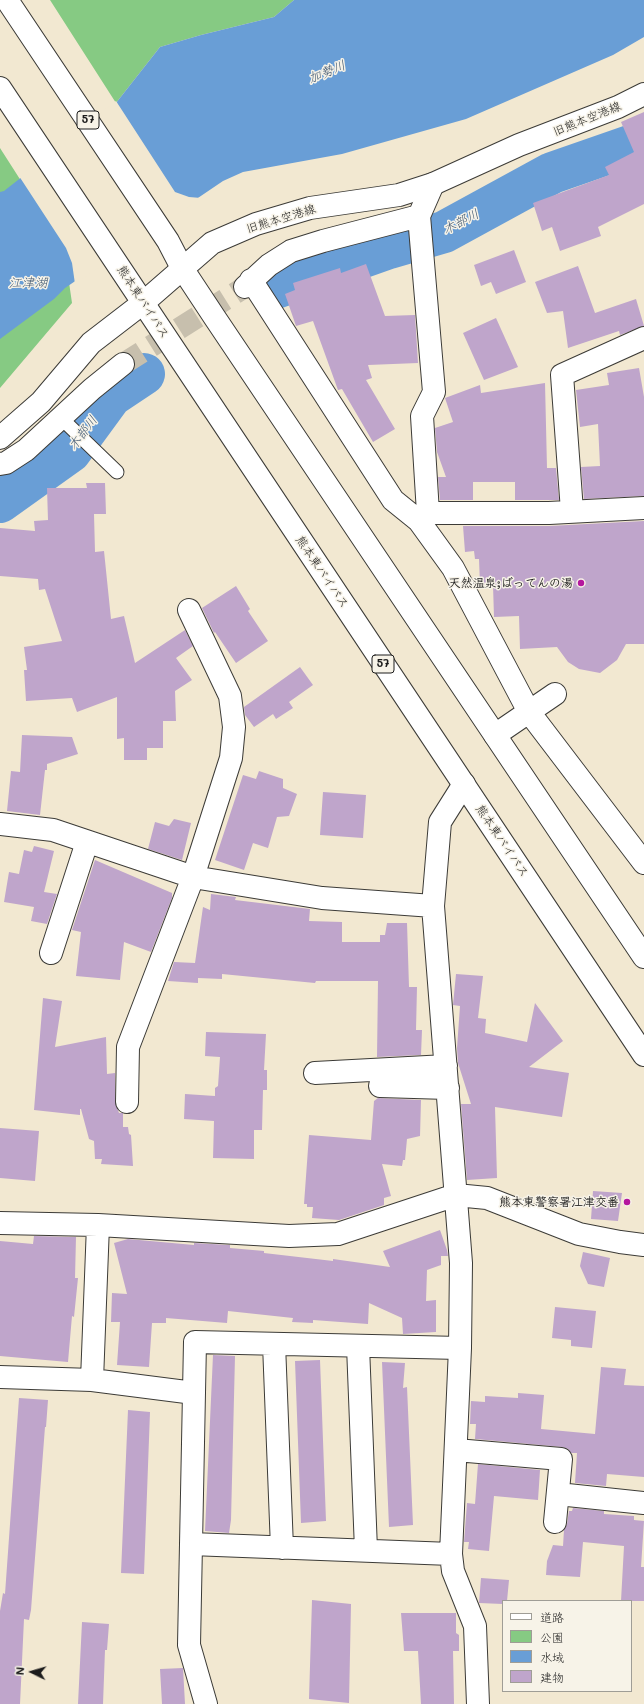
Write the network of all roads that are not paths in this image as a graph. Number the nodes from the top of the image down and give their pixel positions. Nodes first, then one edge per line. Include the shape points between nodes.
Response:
1 (7, 0) edge
2 (0, 88) edge
3 (644, 94) edge
4 (433, 184) junction
5 (419, 216) junction
6 (182, 268) junction
7 (143, 303) junction
8 (644, 338) edge
9 (124, 364) tunnel mouth
10 (66, 423) junction
11 (0, 438) edge
12 (0, 464) edge
13 (117, 472) dead end
14 (644, 508) edge
15 (572, 512) junction
16 (423, 517) junction
17 (189, 610) dead end
18 (556, 694) dead end
19 (529, 712) junction
20 (494, 735) junction
21 (464, 784) junction
22 (0, 824) edge
23 (87, 842) junction
24 (644, 863) edge
25 (192, 877) junction
26 (433, 906) junction
27 (50, 953) dead end
28 (644, 957) edge
29 (644, 1055) edge
30 (446, 1066) junction
31 (315, 1073) dead end
32 (380, 1086) dead end
33 (448, 1088) junction
34 (127, 1102) dead end
35 (456, 1195) junction
36 (0, 1223) edge
37 (98, 1225) junction
38 (644, 1244) edge
39 (274, 1344) junction
40 (358, 1346) junction
41 (460, 1348) junction
42 (0, 1377) edge
43 (92, 1380) junction
44 (194, 1393) junction
45 (456, 1450) junction
46 (558, 1494) junction
47 (644, 1502) edge
48 (555, 1522) dead end
49 (191, 1544) junction
50 (282, 1548) junction
51 (366, 1550) junction
52 (451, 1554) junction
53 (206, 1704) edge
54 (478, 1704) edge

1 - 6 main road, 57 via 168,241
2 - 7 main road, 熊本東バイパス / 57
3 - 4 main road, 旧熊本空港線 via 618,107 519,145
4 - 5 main road
4 - 6 main road, 旧熊本空港線 via 400,195 310,208 256,224 212,243
5 - 16 main road via 434,392 422,416
5 - 16 main road via 291,251 269,265 248,284 272,312 393,500
6 - 7 main road, 旧熊本空港線
6 - 20 main road, 57
7 - 11 main road, 旧熊本空港線 via 91,343 41,402
7 - 21 main road, 熊本東バイパス / 57
8 - 15 main road via 562,375
9 - 10 main road via 92,389
10 - 12 main road via 6,463
10 - 13 lane
14 - 15 main road
15 - 16 main road
16 - 19 main road via 453,568
17 - 25 main road via 230,696 234,727 231,758
18 - 19 main road
19 - 20 main road
19 - 24 main road
20 - 28 main road, 57
21 - 26 main road via 440,822
21 - 29 main road, 熊本東バイパス / 57
22 - 23 main road via 53,830
23 - 25 main road
23 - 27 main road
25 - 26 main road via 322,898
25 - 34 main road via 128,1047
26 - 30 main road
30 - 31 main road
30 - 33 main road
32 - 33 main road
33 - 35 main road
35 - 37 main road via 338,1234 289,1236
35 - 38 main road via 487,1198 579,1234
35 - 41 main road via 461,1263
36 - 37 main road
37 - 43 main road
39 - 40 main road
39 - 44 main road via 195,1342
39 - 50 main road
40 - 41 main road
40 - 51 main road
41 - 45 main road
42 - 43 main road
43 - 44 main road
44 - 49 main road
45 - 46 main road via 561,1459
45 - 52 main road
46 - 47 main road
46 - 48 main road
49 - 50 main road
49 - 53 main road via 188,1645
50 - 51 main road
51 - 52 main road
52 - 54 main road via 453,1570 475,1626

